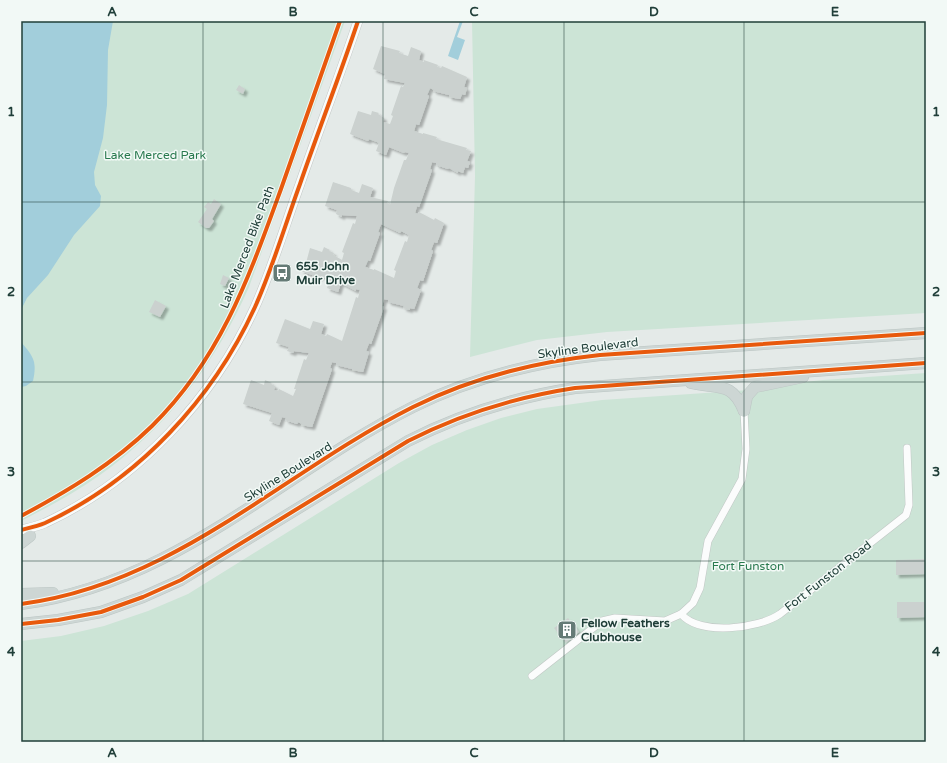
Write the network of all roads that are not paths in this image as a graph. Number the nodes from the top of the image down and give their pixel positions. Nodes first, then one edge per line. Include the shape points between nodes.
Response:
1 (358, 21) edge
2 (926, 333) edge
3 (926, 363) edge
4 (845, 368) junction
5 (676, 380) junction
6 (744, 411) junction
7 (907, 448) dead end
8 (23, 538) edge
9 (21, 594) edge
10 (74, 594) junction
11 (21, 604) edge
12 (681, 614) junction
13 (21, 624) edge
14 (532, 676) dead end

1 - 8 street via 264,284 230,354 193,406 152,449 108,486
2 - 10 main road, Skyline Boulevard via 600,354 550,361 488,376 451,390 395,417 162,560 112,582
3 - 4 main road
4 - 5 main road
4 - 6 main road via 755,387 748,396
5 - 6 main road via 728,389 738,398
5 - 13 main road via 554,391 515,399 468,414 397,447 175,583 100,612
6 - 12 street via 746,449 742,479 708,541 697,596
7 - 12 street, Fort Funston Road via 909,505 906,515 780,614 768,621 731,627 695,625
9 - 10 main road
10 - 11 main road, Skyline Boulevard
12 - 14 street via 665,621 615,618 602,621

